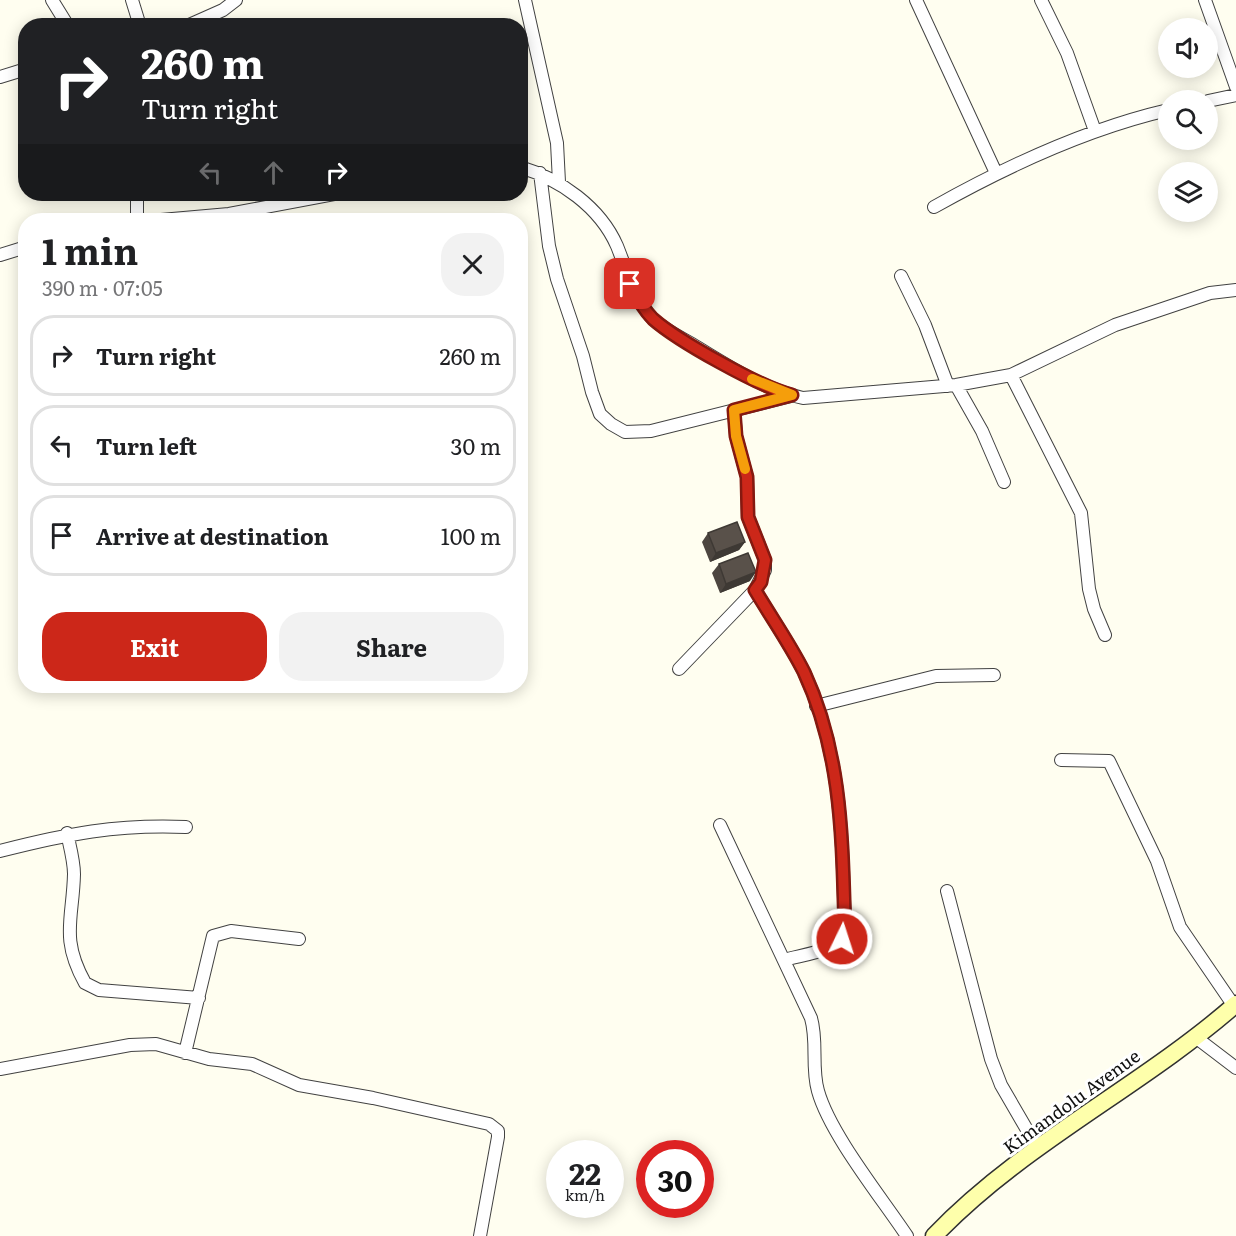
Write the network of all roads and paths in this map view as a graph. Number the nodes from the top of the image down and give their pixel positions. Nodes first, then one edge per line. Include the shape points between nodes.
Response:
1 (52, 0) edge
2 (132, 0) edge
3 (236, 0) edge
4 (525, 0) edge
5 (916, 0) edge
6 (1041, 0) edge
7 (1205, 0) edge
8 (63, 18) edge
9 (138, 18) edge
10 (205, 18) edge
11 (18, 71) edge
12 (0, 77) edge
13 (1236, 87) edge
14 (1236, 95) edge
15 (1218, 99) edge
16 (1158, 113) edge
17 (1095, 131) junction
18 (528, 169) edge
19 (540, 173) junction
20 (996, 173) junction
21 (559, 182) junction
22 (304, 201) edge
23 (934, 207) dead end
24 (252, 213) edge
25 (18, 249) edge
26 (0, 255) edge
27 (901, 276) dead end
28 (1236, 290) edge
29 (1011, 375) junction
30 (952, 385) junction
31 (792, 395) junction
32 (734, 410) junction
33 (1004, 482) dead end
34 (755, 590) junction
35 (1105, 635) dead end
36 (679, 669) dead end
37 (994, 675) dead end
38 (816, 706) junction
39 (1061, 760) dead end
40 (720, 825) dead end
41 (186, 828) dead end
42 (67, 833) junction
43 (0, 851) edge
44 (947, 891) dead end
45 (299, 939) dead end
46 (784, 960) junction
47 (199, 998) junction
48 (1235, 1005) edge
49 (1194, 1036) junction
50 (185, 1053) junction
51 (0, 1068) edge
52 (1236, 1068) edge
53 (1037, 1147) junction
54 (480, 1236) edge
55 (907, 1236) edge
56 (934, 1236) edge

1 - 8 street
2 - 9 street
3 - 10 street
4 - 21 street via 556,143
5 - 20 street
6 - 17 street via 1067,53
7 - 13 street
11 - 12 street
14 - 15 street
16 - 17 street
17 - 20 street
18 - 19 street
19 - 21 street
19 - 32 street via 557,279 600,414 625,432 651,431
20 - 23 street
21 - 31 street via 609,232 635,295 652,318 741,373
22 - 24 street
25 - 26 street
27 - 30 street
28 - 29 street via 1210,293 1115,325
29 - 30 street
29 - 35 street via 1081,513 1089,589
30 - 31 street via 814,397
30 - 33 street via 982,431
31 - 32 street
32 - 34 street via 747,477 748,517 765,560 761,582
34 - 36 street
34 - 38 street via 804,672
37 - 38 street via 936,676
38 - 46 street via 837,779 845,931 835,945
39 - 48 street via 1109,761 1157,861 1180,927
40 - 46 street
41 - 42 street via 144,826
42 - 43 street
42 - 47 street via 74,872 68,923 84,983 99,990
44 - 53 street via 991,1059 1001,1085
45 - 47 street via 231,931 216,933
46 - 55 street via 814,1028 816,1081 827,1115
47 - 50 street
48 - 49 street, Kimandolu Avenue
49 - 52 street
49 - 53 street, Kimandolu Avenue
50 - 51 street via 145,1044
50 - 54 street via 252,1064 299,1085 494,1127 498,1137
53 - 56 street, Kimandolu Avenue via 968,1201

